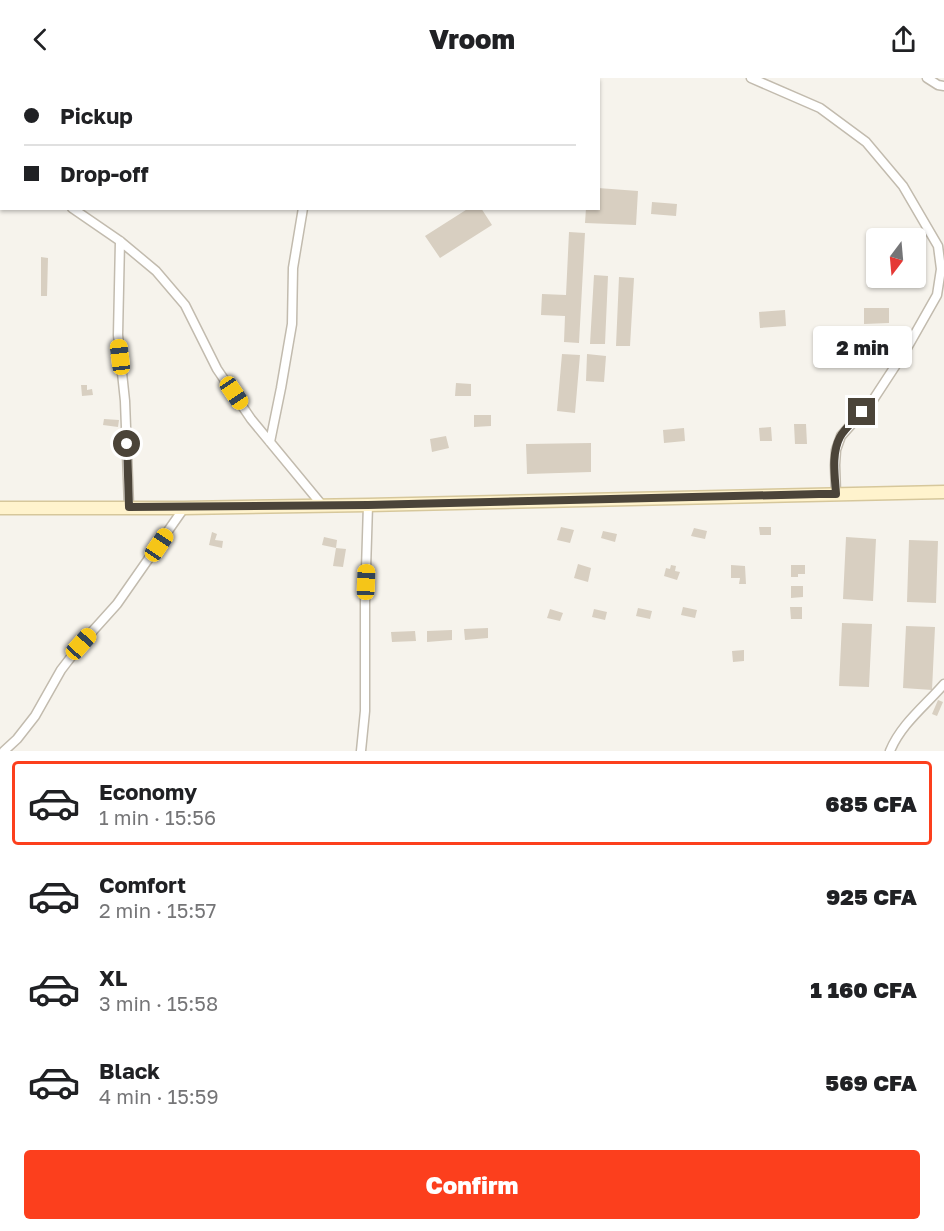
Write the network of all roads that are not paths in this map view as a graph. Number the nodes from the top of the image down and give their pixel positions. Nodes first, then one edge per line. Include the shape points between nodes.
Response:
1 (751, 78) edge
2 (927, 78) edge
3 (944, 86) edge
4 (75, 210) edge
5 (303, 210) edge
6 (120, 241) junction
7 (270, 442) junction
8 (944, 492) edge
9 (836, 494) junction
10 (322, 505) junction
11 (368, 505) junction
12 (129, 507) junction
13 (0, 508) edge
14 (184, 508) junction
15 (944, 684) edge
16 (4, 751) edge
17 (361, 751) edge
18 (890, 751) edge

1 - 9 street via 820,108 866,142 903,186 938,246 941,269 937,295 873,400 841,436 836,450
2 - 3 street
4 - 6 street
5 - 7 street via 293,268 292,324
6 - 7 street via 156,271 185,305 217,369
6 - 12 street via 118,335
7 - 10 street
8 - 9 main road
9 - 11 main road
10 - 11 main road
10 - 14 main road
11 - 17 street
12 - 13 main road
12 - 14 main road
14 - 16 street via 117,604 61,670 35,716
15 - 18 street via 904,728

